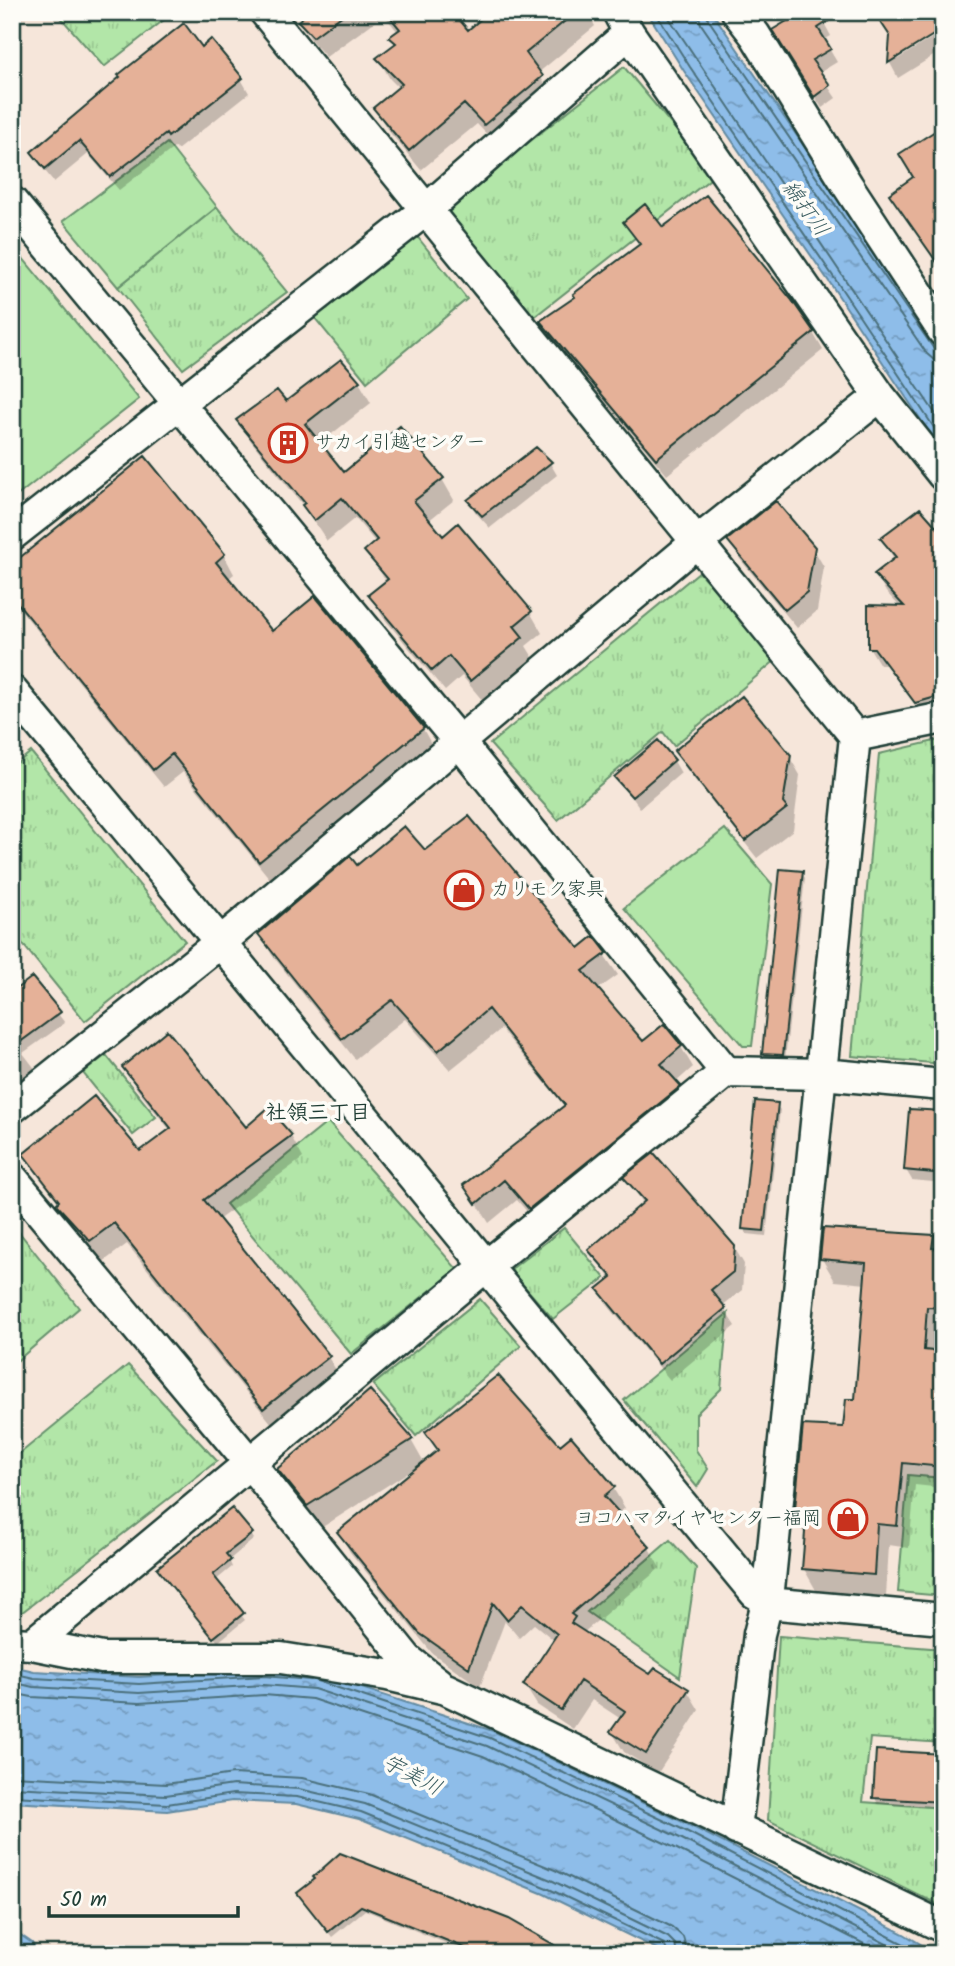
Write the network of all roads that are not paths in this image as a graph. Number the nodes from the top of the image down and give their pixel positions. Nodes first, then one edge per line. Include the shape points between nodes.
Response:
1 (265, 12) edge
2 (737, 12) edge
3 (623, 23) edge
4 (12, 202) edge
5 (427, 209) junction
6 (943, 331) edge
7 (880, 396) junction
8 (180, 404) junction
9 (943, 475) edge
10 (12, 535) edge
11 (697, 542) junction
12 (12, 691) edge
13 (943, 718) edge
14 (855, 736) junction
15 (459, 742) junction
16 (222, 941) junction
17 (726, 1072) junction
18 (822, 1074) junction
19 (943, 1085) edge
20 (12, 1108) edge
21 (12, 1178) edge
22 (485, 1267) junction
23 (249, 1462) junction
24 (768, 1599) junction
25 (943, 1619) edge
26 (22, 1643) edge
27 (446, 1689) junction
28 (736, 1829) junction
29 (943, 1927) edge

1 - 5 street
2 - 6 street
3 - 5 street
3 - 7 street
4 - 8 street
5 - 8 street
5 - 11 street
7 - 9 street
7 - 11 street
8 - 10 street
8 - 15 street
11 - 14 street
11 - 15 street
12 - 16 street
13 - 14 street
14 - 18 street
15 - 16 street
15 - 17 street
16 - 20 street
16 - 22 street
17 - 18 street
17 - 22 street
18 - 19 street
18 - 24 street
21 - 23 street
22 - 23 street
22 - 24 street via 755,1593
23 - 26 street
23 - 27 street via 407,1659
24 - 25 street via 778,1604
24 - 28 street via 759,1634
26 - 27 street via 102,1658 281,1658
27 - 28 street
28 - 29 street

